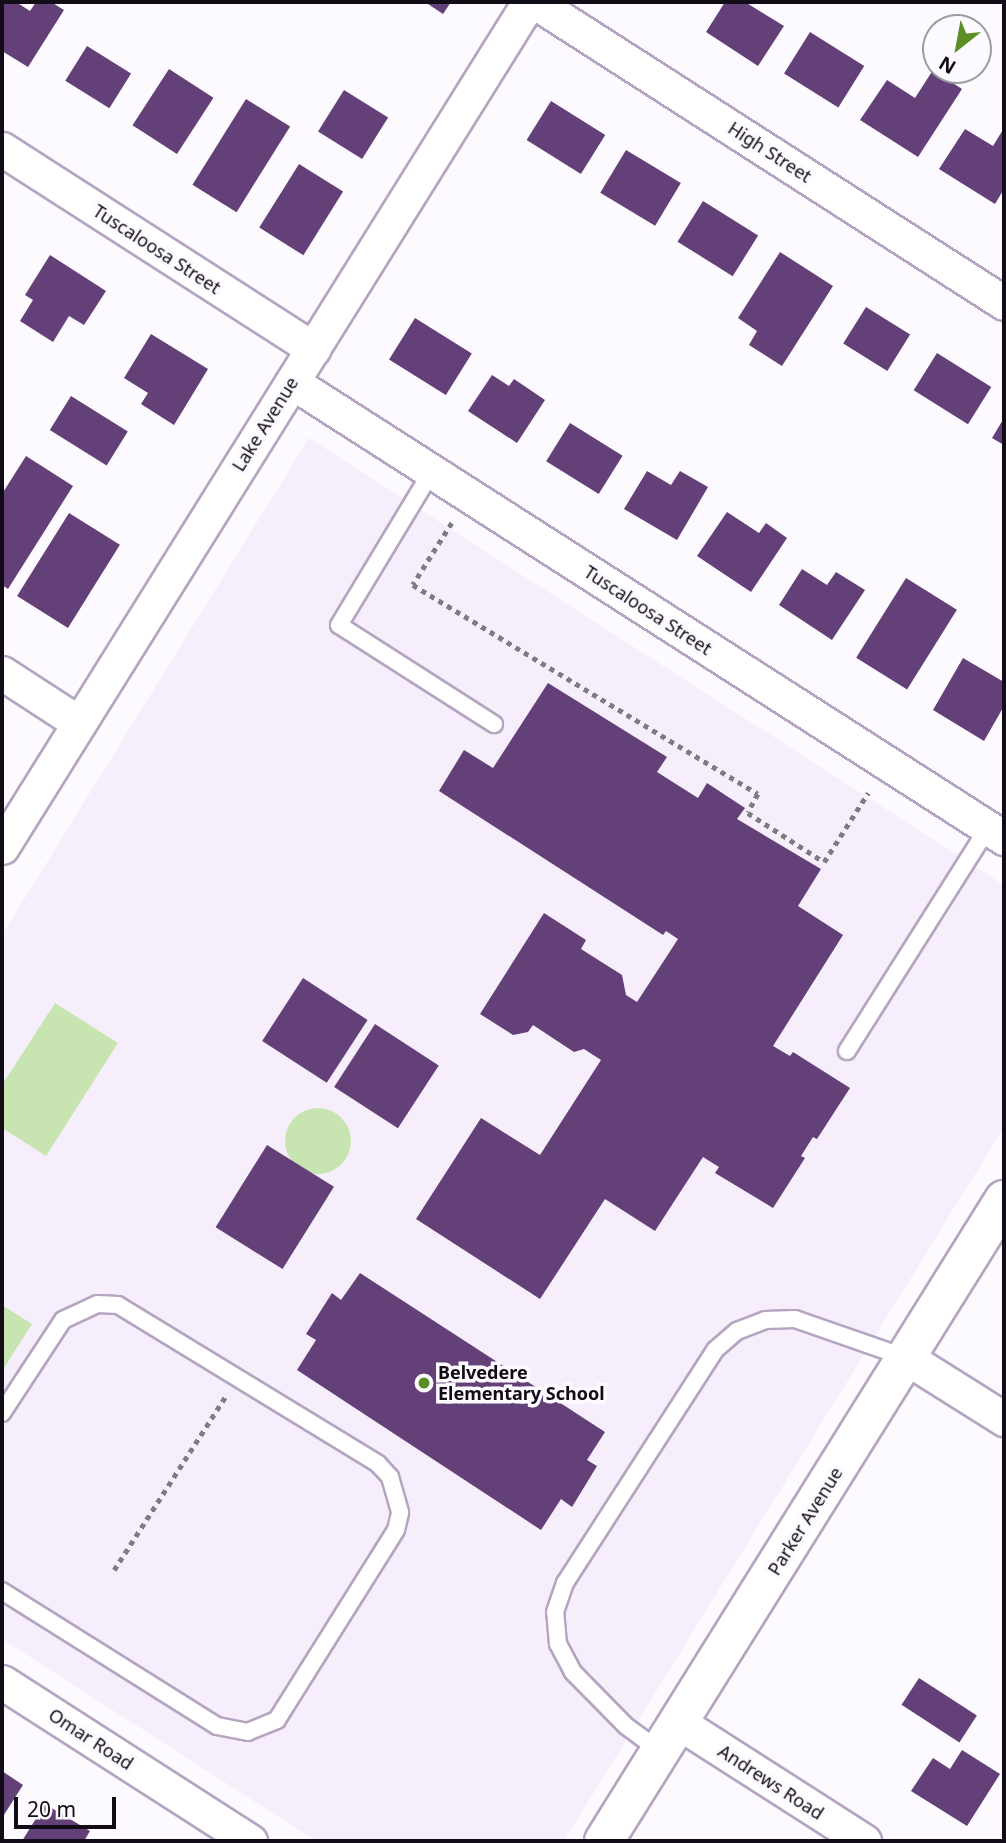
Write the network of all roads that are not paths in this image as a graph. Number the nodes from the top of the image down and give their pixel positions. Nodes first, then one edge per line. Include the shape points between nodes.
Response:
1 (529, 2) edge
2 (535, 2) edge
3 (2, 149) edge
4 (1004, 303) edge
5 (313, 349) junction
6 (292, 382) junction
7 (432, 471) junction
8 (2, 673) edge
9 (79, 723) junction
10 (494, 724) dead end
11 (996, 833) edge
12 (2, 847) edge
13 (847, 1051) dead end
14 (1004, 1200) edge
15 (907, 1358) junction
16 (2, 1413) edge
17 (1004, 1419) edge
18 (2, 1591) edge
19 (2, 1682) edge
20 (669, 1737) junction
21 (250, 1841) edge
22 (604, 1841) edge
23 (864, 1841) edge

1 - 5 street, Lake Avenue
2 - 4 street, High Street
3 - 5 street, Tuscaloosa Street
5 - 6 street, Lake Avenue
6 - 7 street, Tuscaloosa Street
6 - 9 street, Lake Avenue
7 - 10 lane via 339,625
7 - 11 street, Tuscaloosa Street
8 - 9 street
9 - 12 street, Lake Avenue
11 - 13 lane
14 - 15 street, Parker Avenue
15 - 17 street
15 - 20 street, Parker Avenue
15 - 20 lane via 795,1319 765,1320 737,1331 715,1350 565,1583 555,1612 558,1644 573,1672 626,1726
16 - 18 lane via 63,1320 98,1304 118,1305 378,1464 398,1494 396,1531 278,1720 248,1732 217,1726
19 - 21 street, Omar Road
20 - 22 street, Parker Avenue
20 - 23 street, Andrews Road

